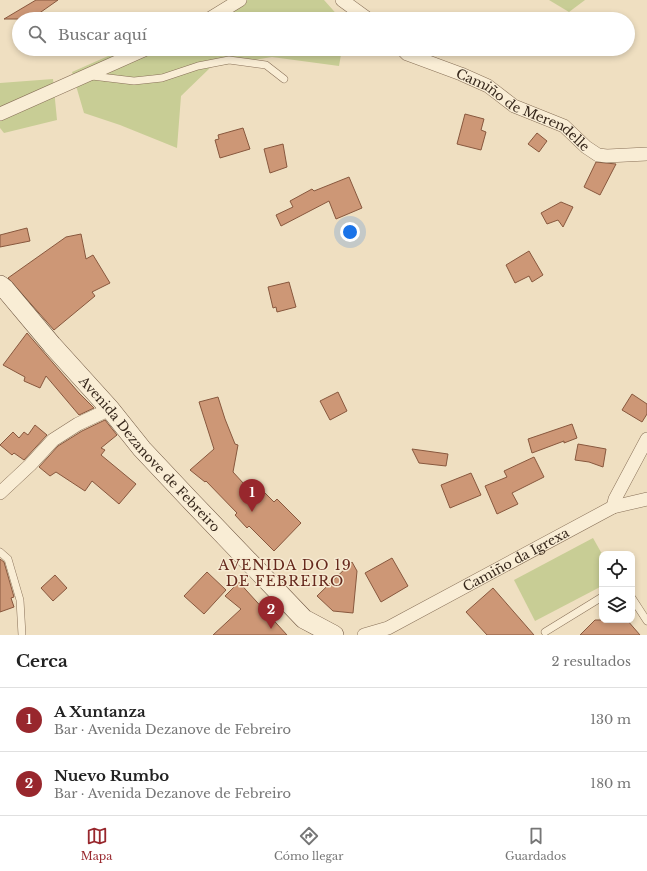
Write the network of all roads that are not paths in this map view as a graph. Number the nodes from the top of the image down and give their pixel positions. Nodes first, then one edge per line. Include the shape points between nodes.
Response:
1 (240, 0) edge
2 (342, 0) edge
3 (220, 12) edge
4 (358, 12) edge
5 (130, 56) edge
6 (412, 56) edge
7 (86, 75) junction
8 (284, 79) dead end
9 (0, 114) edge
10 (647, 154) edge
11 (0, 284) edge
12 (110, 409) junction
13 (647, 439) edge
14 (0, 493) edge
15 (647, 499) edge
16 (613, 507) junction
17 (0, 552) edge
18 (599, 599) edge
19 (635, 603) edge
20 (647, 621) edge
21 (308, 627) edge
22 (383, 631) edge
23 (545, 632) dead end
24 (22, 635) edge
25 (334, 635) edge
26 (364, 635) edge

1 - 3 street
2 - 4 street
5 - 7 street
6 - 10 street, Camiño de Merendelle via 488,86 514,106 564,126 598,155
7 - 8 lane via 134,81 162,78 198,66 229,60 266,65
7 - 9 street
11 - 12 main road, Avenida Dezanove de Febreiro
12 - 14 street via 78,424 54,440
12 - 21 main road, Avenida Dezanove de Febreiro via 142,449
13 - 16 street
15 - 16 street, Camiño da Igrexa
16 - 22 street, Camiño da Igrexa
17 - 24 lane via 8,559 20,600
18 - 23 lane
19 - 20 lane
21 - 25 main road, Avenida Dezanove de Febreiro
22 - 26 street, Camiño da Igrexa

